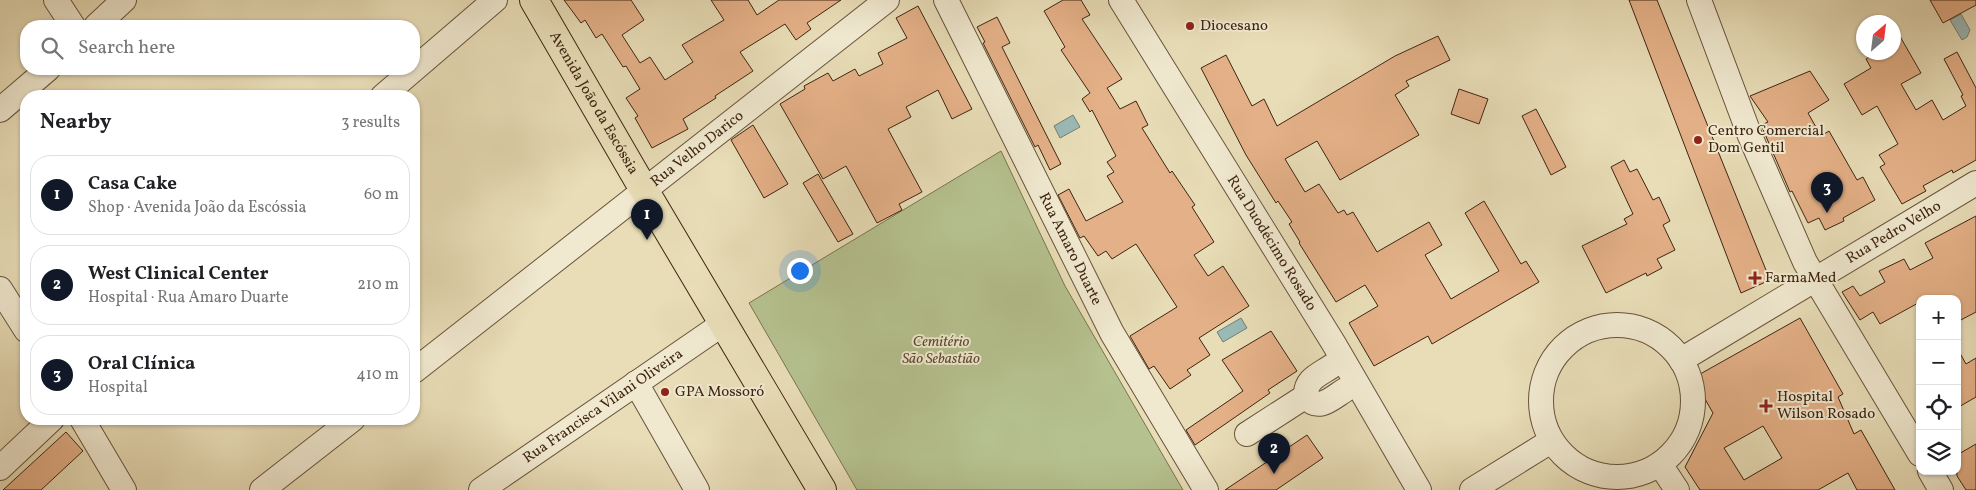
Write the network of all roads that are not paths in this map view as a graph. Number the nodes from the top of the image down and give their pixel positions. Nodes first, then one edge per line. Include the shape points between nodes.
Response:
1 (56, 0) edge
2 (124, 0) edge
3 (495, 0) edge
4 (534, 0) edge
5 (554, 0) edge
6 (887, 0) edge
7 (946, 0) edge
8 (1108, 0) edge
9 (1121, 0) edge
10 (1699, 0) edge
11 (862, 8) edge
12 (69, 20) edge
13 (102, 20) edge
14 (420, 64) edge
15 (41, 75) edge
16 (408, 75) edge
17 (23, 90) edge
18 (390, 90) edge
19 (20, 93) edge
20 (0, 110) edge
21 (1976, 183) edge
22 (651, 185) junction
23 (1816, 278) junction
24 (0, 289) edge
25 (20, 321) edge
26 (724, 324) junction
27 (1681, 360) junction
28 (420, 366) edge
29 (1332, 366) junction
30 (636, 383) junction
31 (1345, 390) junction
32 (1306, 396) junction
33 (46, 425) edge
34 (86, 425) edge
35 (345, 425) edge
36 (1247, 434) dead end
37 (1551, 441) junction
38 (1916, 447) edge
39 (1660, 464) junction
40 (0, 468) edge
41 (1932, 475) edge
42 (124, 490) edge
43 (262, 490) edge
44 (481, 490) edge
45 (697, 490) edge
46 (822, 490) edge
47 (841, 490) edge
48 (1206, 490) edge
49 (1403, 490) edge
50 (1418, 490) edge
51 (1472, 490) edge
52 (1676, 490) edge
53 (1941, 490) edge

1 - 12 street
2 - 13 street
3 - 14 street
4 - 22 main road, Avenida João da Escóssia
5 - 22 main road, Avenida João da Escóssia
6 - 11 street, Rua Velho Darico
7 - 48 street, Rua Amaro Duarte via 1112,333
8 - 29 street, Rua Duodécimo Rosado
9 - 50 street, Rua Duodécimo Rosado via 1343,359
10 - 23 street via 1750,136 1805,262
11 - 22 street, Rua Velho Darico
15 - 17 street
16 - 18 street
19 - 20 street
21 - 23 street, Rua Pedro Velho
22 - 26 main road, Avenida João da Escóssia
22 - 28 street, Rua Velho Darico
22 - 47 main road, Avenida João da Escóssia
23 - 27 street, Rua Pedro Velho
23 - 38 street
24 - 25 street
26 - 30 street, Rua Francisca Vilani Oliveira
26 - 46 main road, Avenida João da Escóssia
27 - 37 street via 1671,347 1644,330 1613,325 1582,332 1558,352 1543,380 1540,411
27 - 39 street via 1692,390 1693,409 1679,446
29 - 31 street, Rua Duodécimo Rosado
29 - 32 street via 1310,381
30 - 44 street, Rua Francisca Vilani Oliveira
30 - 45 street
31 - 32 street via 1318,404
31 - 49 street, Rua Duodécimo Rosado
32 - 36 street
33 - 40 street
34 - 42 street
35 - 43 street
37 - 39 street via 1568,460 1601,476 1638,475
37 - 51 street
39 - 52 street
41 - 53 street

